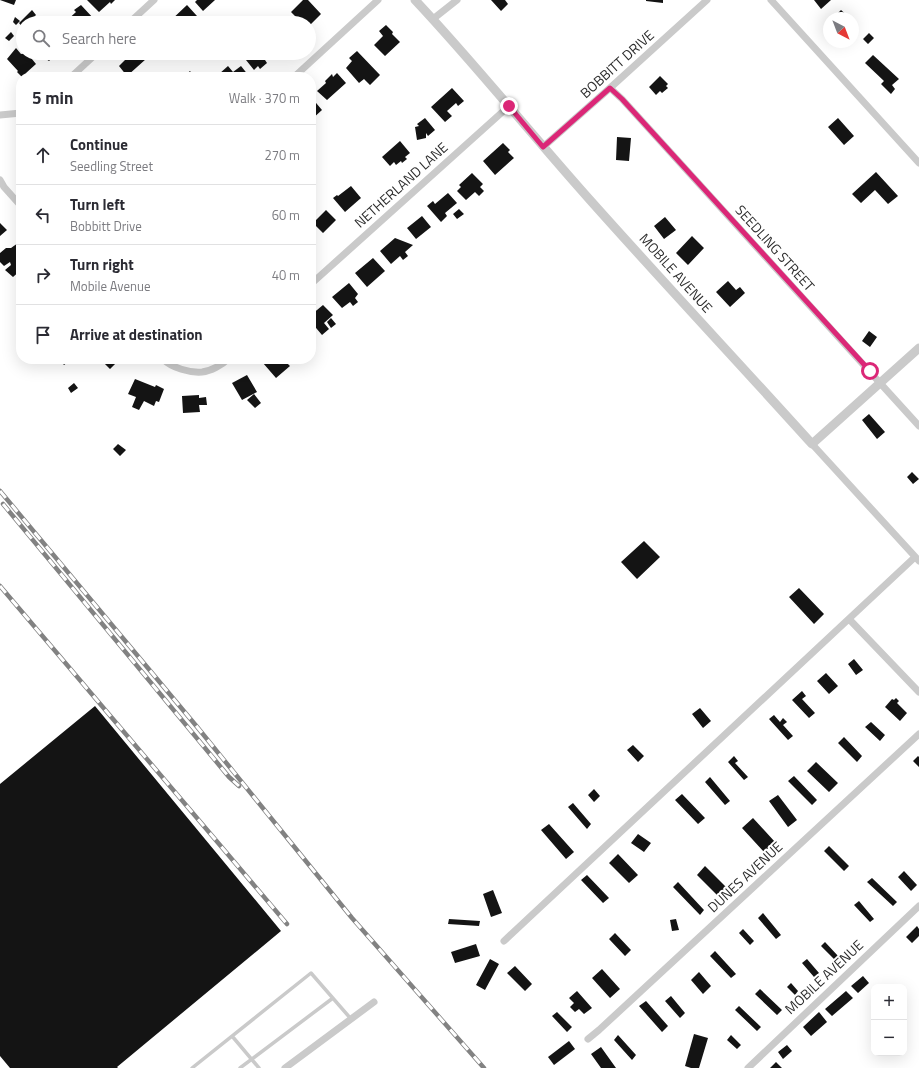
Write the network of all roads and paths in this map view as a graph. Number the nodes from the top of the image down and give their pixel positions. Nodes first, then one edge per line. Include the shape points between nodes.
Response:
1 (154, 0) edge
2 (378, 0) edge
3 (415, 0) edge
4 (457, 0) edge
5 (707, 0) edge
6 (771, 0) edge
7 (137, 16) edge
8 (433, 19) junction
9 (316, 57) edge
10 (89, 60) edge
11 (313, 60) edge
12 (76, 72) edge
13 (299, 72) edge
14 (610, 88) junction
15 (509, 106) junction
16 (16, 113) edge
17 (0, 115) edge
18 (543, 147) junction
19 (919, 163) edge
20 (0, 180) edge
21 (16, 200) edge
22 (316, 280) edge
23 (919, 348) edge
24 (168, 364) edge
25 (223, 364) edge
26 (880, 384) junction
27 (919, 426) edge
28 (812, 444) junction
29 (917, 559) edge
30 (849, 619) junction
31 (919, 692) edge
32 (919, 734) edge
33 (919, 906) edge
34 (504, 941) dead end
35 (333, 998) junction
36 (374, 1002) dead end
37 (351, 1019) junction
38 (232, 1036) junction
39 (588, 1039) dead end
40 (252, 1059) junction
41 (192, 1068) edge
42 (240, 1068) edge
43 (259, 1068) edge
44 (285, 1068) edge
45 (748, 1068) edge

1 - 7 street
2 - 9 street
3 - 8 street, MOBILE AVENUE
4 - 8 street
5 - 14 street, BOBBITT DRIVE
6 - 19 street
8 - 15 street, MOBILE AVENUE
10 - 12 street
11 - 13 street
14 - 18 street, BOBBITT DRIVE
14 - 26 street, SEEDLING STREET
15 - 18 street, MOBILE AVENUE
15 - 22 street, NETHERLAND LANE
16 - 17 street
18 - 28 street, MOBILE AVENUE
20 - 21 street
23 - 26 street
24 - 25 street via 202,372
26 - 27 street, SEEDLING STREET
26 - 28 street
28 - 29 street, MOBILE AVENUE
29 - 30 street
30 - 31 street
30 - 34 street
32 - 39 street, DUNES AVENUE
33 - 45 street, MOBILE AVENUE
35 - 37 lane
35 - 38 lane via 311,973
35 - 40 lane
36 - 37 street
37 - 44 street
38 - 40 lane
38 - 41 lane
40 - 42 lane
40 - 43 lane

